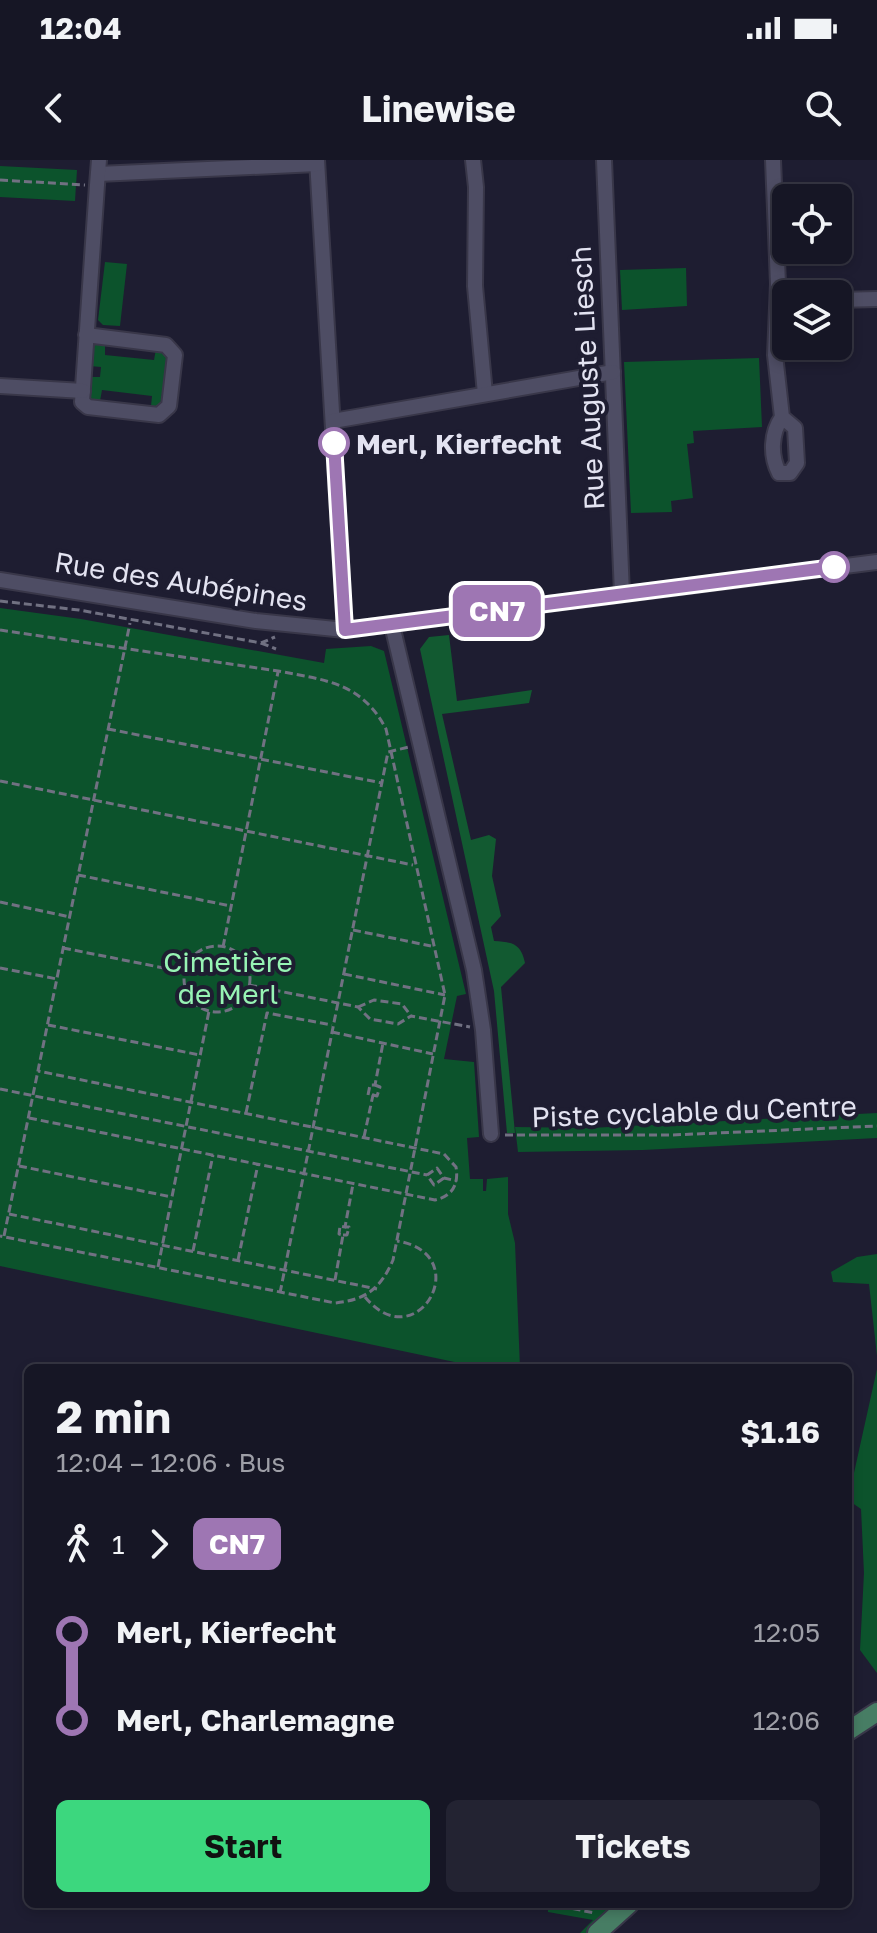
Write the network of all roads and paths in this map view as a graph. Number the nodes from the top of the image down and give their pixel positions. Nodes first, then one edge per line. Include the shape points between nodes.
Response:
1 (473, 160) edge
2 (604, 160) edge
3 (773, 160) edge
4 (317, 162) edge
5 (98, 173) edge
6 (0, 180) edge
7 (780, 280) edge
8 (877, 299) edge
9 (852, 300) edge
10 (86, 335) junction
11 (776, 360) edge
12 (613, 372) junction
13 (0, 386) edge
14 (83, 391) junction
15 (485, 394) junction
16 (782, 417) dead end
17 (333, 421) junction
18 (877, 562) edge
19 (0, 580) edge
20 (622, 594) junction
21 (0, 601) edge
22 (130, 623) dead end
23 (392, 625) junction
24 (0, 630) edge
25 (345, 630) junction
26 (282, 633) dead end
27 (261, 643) junction
28 (125, 646) junction
29 (276, 649) dead end
30 (278, 671) junction
31 (108, 729) junction
32 (412, 746) dead end
33 (388, 752) junction
34 (260, 761) junction
35 (0, 781) edge
36 (382, 783) junction
37 (94, 800) junction
38 (246, 831) junction
39 (367, 855) junction
40 (413, 865) junction
41 (78, 875) junction
42 (0, 902) edge
43 (231, 906) junction
44 (70, 917) junction
45 (353, 930) junction
46 (431, 946) junction
47 (223, 947) junction
48 (63, 948) junction
49 (0, 968) edge
50 (184, 972) junction
51 (344, 974) junction
52 (57, 979) junction
53 (249, 985) junction
54 (445, 995) junction
55 (338, 1003) junction
56 (358, 1007) junction
57 (209, 1011) junction
58 (411, 1016) junction
59 (440, 1021) junction
60 (48, 1025) junction
61 (333, 1026) junction
62 (483, 1030) junction
63 (332, 1032) junction
64 (383, 1043) junction
65 (433, 1054) junction
66 (200, 1055) junction
67 (38, 1071) junction
68 (0, 1089) edge
69 (33, 1096) junction
70 (191, 1102) junction
71 (246, 1113) junction
72 (29, 1118) junction
73 (877, 1126) edge
74 (186, 1127) junction
75 (313, 1127) junction
76 (491, 1134) dead end
77 (512, 1135) dead end
78 (364, 1137) junction
79 (416, 1148) junction
80 (182, 1149) junction
81 (308, 1151) junction
82 (213, 1155) junction
83 (258, 1164) junction
84 (19, 1166) junction
85 (411, 1172) junction
86 (304, 1173) junction
87 (427, 1175) junction
88 (444, 1178) junction
89 (457, 1181) junction
90 (353, 1184) junction
91 (407, 1195) junction
92 (172, 1197) junction
93 (9, 1214) junction
94 (2, 1236) edge
95 (397, 1241) junction
96 (163, 1245) junction
97 (193, 1251) junction
98 (238, 1260) junction
99 (158, 1267) junction
100 (284, 1270) junction
101 (335, 1280) junction
102 (377, 1289) junction
103 (280, 1293) junction
104 (365, 1297) junction
105 (877, 1712) edge
106 (852, 1728) edge
107 (569, 1908) edge
108 (624, 1908) edge
109 (614, 1917) junction
110 (597, 1933) edge

1 - 15 street via 475,286
2 - 12 street, Rue Auguste Liesch
3 - 7 street
4 - 5 street
4 - 17 street
5 - 6 path
5 - 10 street
8 - 9 street
10 - 14 street
10 - 14 street via 166,345 175,355 169,406 159,415 88,407 82,402
11 - 16 street
12 - 15 street
12 - 20 street, Rue Auguste Liesch
13 - 14 street
15 - 17 street
17 - 25 street
18 - 20 street, Rue des Aubépines
19 - 25 street, Rue des Aubépines via 268,623
20 - 23 street, Rue des Aubépines
21 - 27 path
22 - 28 path
23 - 25 street, Rue des Aubépines
23 - 62 street via 474,970
24 - 28 path
26 - 27 path
27 - 29 path
28 - 30 path
28 - 31 path
30 - 33 path via 363,696 386,729
30 - 34 path
31 - 34 path
31 - 37 path
32 - 33 path
33 - 36 path
33 - 40 path
34 - 36 path
34 - 38 path
35 - 37 path
36 - 39 path
37 - 38 path
37 - 41 path
38 - 39 path
38 - 43 path
39 - 40 path
39 - 45 path
40 - 46 path
41 - 43 path
41 - 44 path
42 - 44 path
43 - 47 path
44 - 48 path
45 - 46 path
45 - 51 path
46 - 54 path
47 - 50 path via 194,955
47 - 53 path via 241,957
48 - 50 path
48 - 52 path
49 - 52 path
50 - 57 path via 192,1001
51 - 54 path
51 - 55 path
52 - 60 path
53 - 55 path
53 - 57 path via 230,1009
54 - 59 path
55 - 56 path
55 - 61 path
56 - 58 path via 370,1019 398,1024
56 - 58 path via 374,1000 402,1004
57 - 66 path
58 - 59 path
59 - 62 path
59 - 65 path
60 - 66 path
60 - 67 path
61 - 63 path
61 - 71 path via 267,1013
62 - 76 street
63 - 64 path
63 - 75 path
64 - 65 path
64 - 78 path via 375,1085 370,1085 368,1095 373,1095
65 - 79 path
66 - 70 path
67 - 69 path
67 - 70 path
68 - 69 path
69 - 72 path
69 - 74 path
70 - 71 path
70 - 74 path
71 - 75 path
72 - 80 path
72 - 84 path
73 - 77 path, Piste cyclable du Centre
74 - 80 path
74 - 81 path
75 - 78 path
75 - 81 path
78 - 79 path
79 - 85 path
79 - 89 path via 444,1154
80 - 82 path
80 - 92 path
81 - 85 path
81 - 86 path
82 - 83 path
82 - 97 path
83 - 86 path
83 - 98 path
84 - 92 path
84 - 93 path
85 - 87 path
85 - 91 path
86 - 90 path
86 - 100 path
87 - 88 path via 437,1168
87 - 88 path via 434,1185
88 - 89 path
89 - 91 path via 443,1198
90 - 91 path
90 - 101 path via 345,1227 340,1226
91 - 95 path
92 - 96 path
93 - 94 path
93 - 96 path
94 - 99 path
95 - 102 path
95 - 104 path via 413,1244 431,1260 437,1283 432,1298 406,1317 390,1316
96 - 97 path
96 - 99 path
97 - 98 path
98 - 100 path
99 - 103 path
100 - 101 path
100 - 103 path
101 - 102 path
102 - 104 path
103 - 104 path via 335,1303
105 - 106 main road
107 - 109 path
108 - 109 main road
109 - 110 main road

